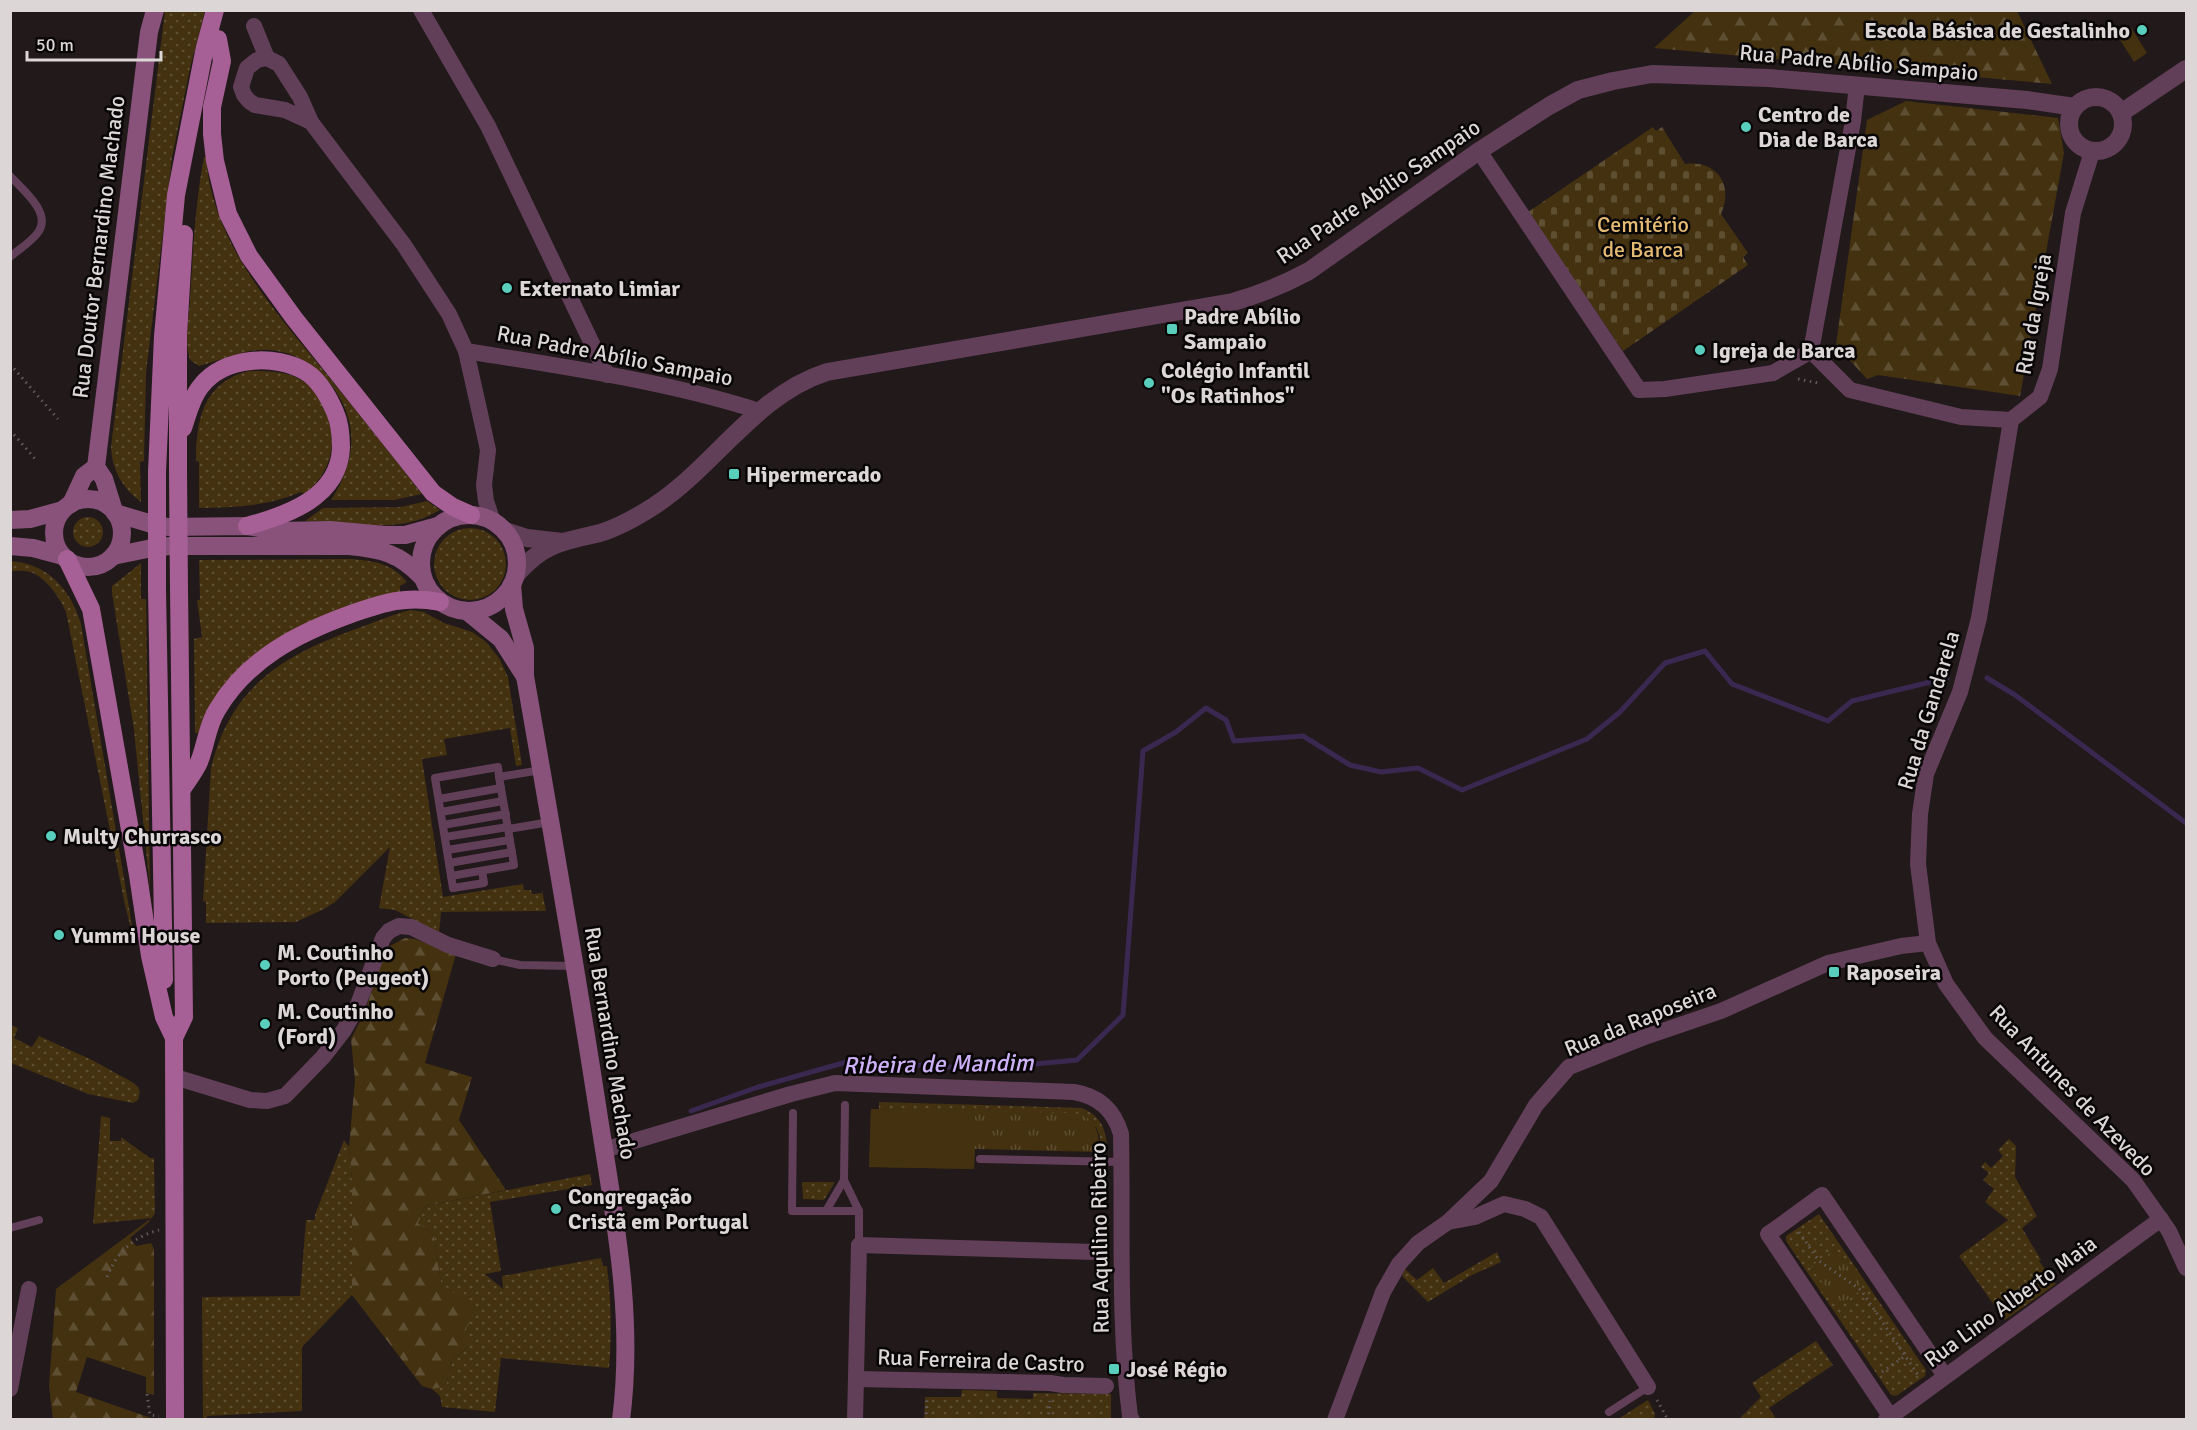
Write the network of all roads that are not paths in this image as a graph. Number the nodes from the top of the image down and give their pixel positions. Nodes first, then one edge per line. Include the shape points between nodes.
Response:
1 (146, 10) edge
2 (155, 10) edge
3 (215, 10) edge
4 (225, 10) edge
5 (421, 10) edge
6 (254, 26) dead end
7 (149, 32) junction
8 (211, 43) junction
9 (267, 58) junction
10 (2187, 69) edge
11 (1857, 85) junction
12 (2075, 107) junction
13 (2121, 113) junction
14 (311, 122) junction
15 (1479, 151) junction
16 (2092, 152) junction
17 (10, 176) edge
18 (10, 257) edge
19 (466, 351) junction
20 (1811, 351) junction
21 (607, 375) junction
22 (759, 411) junction
23 (2011, 420) junction
24 (178, 447) junction
25 (96, 467) junction
26 (67, 507) junction
27 (115, 512) junction
28 (471, 515) junction
29 (10, 520) edge
30 (247, 526) junction
31 (438, 526) junction
32 (499, 526) junction
33 (562, 542) junction
34 (10, 546) edge
35 (112, 556) junction
36 (65, 557) junction
37 (422, 577) junction
38 (514, 579) junction
39 (440, 602) junction
40 (468, 612) junction
41 (525, 676) junction
42 (541, 770) junction
43 (499, 777) junction
44 (501, 788) junction
45 (182, 790) junction
46 (438, 799) junction
47 (503, 801) junction
48 (441, 812) junction
49 (506, 814) junction
50 (550, 822) junction
51 (443, 825) junction
52 (508, 828) junction
53 (445, 837) junction
54 (510, 840) junction
55 (447, 850) junction
56 (512, 852) junction
57 (449, 862) junction
58 (1928, 943) junction
59 (493, 959) joint
60 (574, 966) junction
61 (164, 1017) junction
62 (174, 1038) junction
63 (175, 1077) junction
64 (845, 1105) dead end
65 (793, 1113) dead end
66 (604, 1150) junction
67 (980, 1159) dead end
68 (1121, 1162) junction
69 (844, 1180) junction
70 (826, 1211) junction
71 (859, 1211) junction
72 (2161, 1219) junction
73 (39, 1220) dead end
74 (1448, 1222) junction
75 (10, 1228) edge
76 (859, 1245) junction
77 (1095, 1252) dead end
78 (2187, 1268) edge
79 (29, 1289) dead end
80 (1945, 1376) junction
81 (856, 1379) junction
82 (1106, 1386) dead end
83 (1648, 1387) joint
84 (10, 1389) edge
85 (1609, 1412) dead end
86 (1130, 1418) edge
87 (1888, 1418) edge
88 (175, 1419) edge
89 (621, 1419) edge
90 (855, 1419) edge
91 (1335, 1419) edge

1 - 7 main road, Rua Doutor Bernardino Machado
2 - 7 main road, Rua Doutor Bernardino Machado
3 - 8 main road
4 - 8 main road
5 - 21 street via 488,126
6 - 9 street
7 - 25 main road, Rua Doutor Bernardino Machado
8 - 24 main road via 189,178 182,256
8 - 28 main road via 222,61 212,107 215,161 228,214 249,256 433,493
8 - 61 main road, bridge via 175,207 163,336 157,589
9 - 14 street via 279,64
9 - 14 street via 248,68 241,87 244,95 255,105 285,110
10 - 13 street
11 - 12 street, Rua Padre Abílio Sampaio
11 - 15 street, Rua Padre Abílio Sampaio via 1652,74 1578,90
11 - 20 street
12 - 13 street via 2093,97 2102,98
12 - 16 street via 2069,120 2071,137
13 - 16 street via 2123,129 2117,142
14 - 19 street via 404,245 448,314
15 - 20 street via 1639,390 1773,373
15 - 22 street, Rua Padre Abílio Sampaio via 1310,271 1258,295 827,372 798,384
16 - 23 street, Rua da Igreja via 2073,213 2050,369 2040,397
17 - 18 lane via 40,210 43,220 39,232
19 - 21 street, Rua Padre Abílio Sampaio
19 - 32 street via 488,450 486,501
20 - 23 street via 1850,390 1961,417
21 - 22 street, Rua Padre Abílio Sampaio via 708,394
22 - 33 street via 656,505 631,521
23 - 58 street, Rua da Gandarela via 1979,618 1960,693 1926,774 1918,864
24 - 30 main road via 193,399 201,385 219,371 238,363 266,360 307,372 320,386 338,418 341,436 340,459 330,483 293,511
24 - 45 main road, bridge
25 - 26 main road via 84,476
25 - 27 main road
26 - 27 main road via 84,499 97,500
26 - 29 main road via 30,519
26 - 36 main road via 56,522 54,536
27 - 30 main road via 168,527
27 - 35 main road via 122,535
28 - 31 main road
28 - 32 main road
30 - 31 main road via 278,531 405,535
31 - 37 main road via 421,555
32 - 33 street via 527,538
32 - 38 main road via 513,544 517,559
33 - 38 street via 539,553
34 - 36 main road
35 - 36 main road via 90,566
35 - 37 main road via 170,546 349,546 393,554
36 - 61 main road via 91,609 150,956
37 - 39 main road
38 - 40 main road via 505,596 494,604
38 - 41 main road, Rua Bernardino Machado via 514,609 525,648
39 - 40 main road
39 - 45 main road via 406,598 379,605 323,624 276,648 248,672 216,711 199,762
40 - 41 main road, Rua Bernardino Machado via 501,639
41 - 42 main road, Rua Bernardino Machado
42 - 43 lane
42 - 50 main road, Rua Bernardino Machado
43 - 44 lane
43 - 46 lane via 498,767 435,778
44 - 46 lane
44 - 47 lane
45 - 62 main road via 184,1017
46 - 48 lane
47 - 48 lane
47 - 49 lane
48 - 51 lane
49 - 51 lane
49 - 52 lane
50 - 52 lane
50 - 60 main road, Rua Bernardino Machado
51 - 53 lane
52 - 53 lane
52 - 54 lane
53 - 55 lane
54 - 55 lane
54 - 56 lane
55 - 57 lane
56 - 57 lane
56 - 57 lane via 514,865 482,871 484,883 461,887 453,888
58 - 72 street, Rua Antunes de Azevedo via 1946,984 1985,1038 2133,1180
58 - 74 street, Rua da Raposeira via 1828,963 1721,1011 1569,1067 1536,1105 1491,1181
59 - 60 lane via 520,965
59 - 63 street via 448,945 411,927 399,926 382,939 357,1007 344,1030 285,1096 250,1100
60 - 66 main road, Rua Bernardino Machado
61 - 62 main road
62 - 63 main road
63 - 88 main road
64 - 69 lane
65 - 70 lane via 792,1211
66 - 68 street, Rua Aquilino Ribeiro via 836,1083 1084,1094 1101,1101 1113,1114 1121,1134
66 - 89 main road, Rua Bernardino Machado via 626,1311
67 - 68 lane
68 - 86 street, Rua Aquilino Ribeiro via 1123,1335
69 - 70 lane
69 - 71 lane
70 - 71 lane
71 - 76 lane
72 - 78 street, Rua Antunes de Azevedo
72 - 80 street, Rua Lino Alberto Maia
73 - 75 lane
74 - 83 street via 1475,1217 1504,1204 1541,1217
74 - 91 street, Rua da Raposeira via 1418,1243 1399,1264 1383,1292
76 - 77 street
76 - 81 street
79 - 84 street
80 - 87 street, Rua Lino Alberto Maia
80 - 87 street via 1822,1195 1767,1234
81 - 82 street, Rua Ferreira de Castro
81 - 90 street
83 - 85 lane

